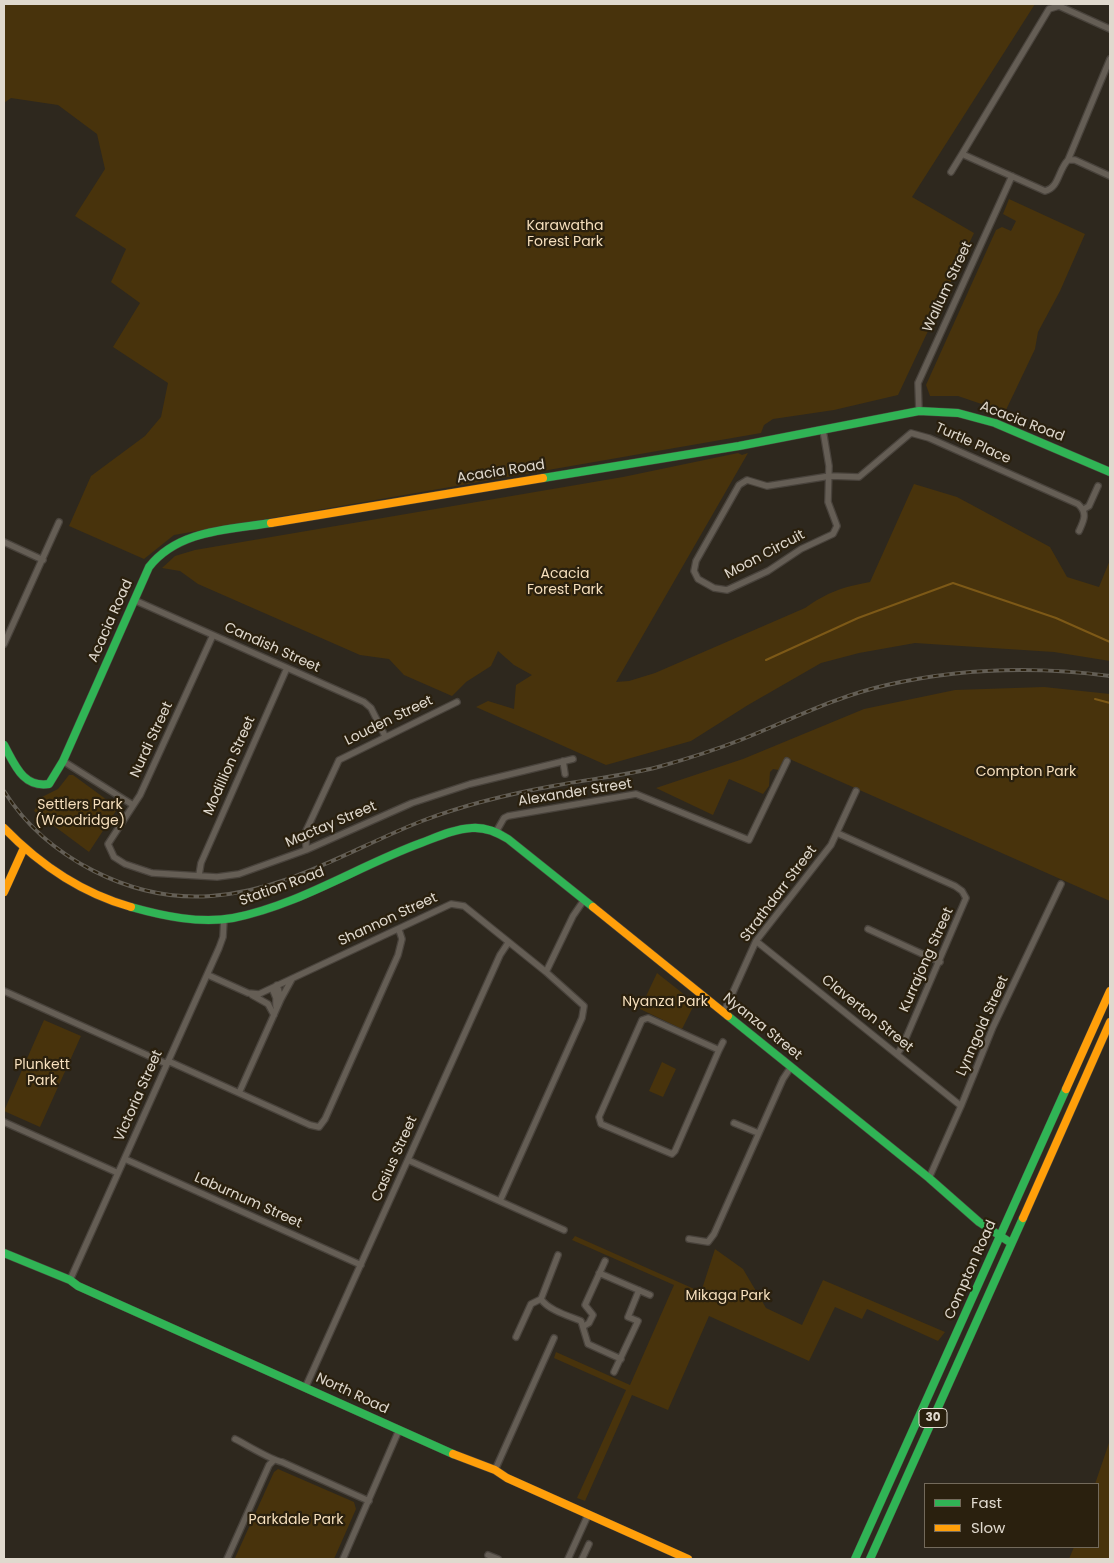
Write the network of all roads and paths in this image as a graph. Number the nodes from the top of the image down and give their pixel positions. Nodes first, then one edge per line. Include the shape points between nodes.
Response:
1 (1110, 29) edge
2 (1110, 59) edge
3 (962, 154) junction
4 (1068, 160) junction
5 (951, 172) dead end
6 (1012, 176) junction
7 (1110, 176) edge
8 (919, 411) junction
9 (823, 430) junction
10 (1110, 472) edge
11 (830, 476) junction
12 (1098, 486) dead end
13 (1084, 509) junction
14 (60, 522) dead end
15 (1079, 531) dead end
16 (4, 542) edge
17 (43, 560) junction
18 (134, 600) junction
19 (213, 635) junction
20 (4, 644) edge
21 (287, 668) junction
22 (457, 702) dead end
23 (384, 736) junction
24 (4, 745) edge
25 (573, 759) dead end
26 (63, 761) junction
27 (562, 761) junction
28 (787, 761) dead end
29 (565, 774) dead end
30 (856, 791) dead end
31 (133, 805) junction
32 (4, 828) edge
33 (496, 832) junction
34 (838, 834) junction
35 (24, 850) junction
36 (306, 850) junction
37 (110, 851) joint
38 (199, 875) junction
39 (1061, 884) dead end
40 (4, 892) edge
41 (584, 900) junction
42 (224, 919) junction
43 (868, 929) dead end
44 (399, 930) junction
45 (756, 941) junction
46 (508, 943) junction
47 (940, 962) junction
48 (546, 972) junction
49 (208, 975) junction
50 (294, 978) junction
51 (274, 987) junction
52 (4, 991) edge
53 (1110, 991) edge
54 (248, 993) junction
55 (281, 1000) junction
56 (724, 1012) junction
57 (274, 1014) junction
58 (1110, 1022) edge
59 (723, 1042) dead end
60 (719, 1050) junction
61 (897, 1054) junction
62 (168, 1062) junction
63 (791, 1067) junction
64 (239, 1093) junction
65 (961, 1106) junction
66 (4, 1122) edge
67 (734, 1123) dead end
68 (758, 1133) junction
69 (125, 1159) junction
70 (408, 1160) junction
71 (118, 1173) junction
72 (929, 1178) junction
73 (500, 1201) junction
74 (564, 1230) dead end
75 (1000, 1237) junction
76 (689, 1239) dead end
77 (1011, 1243) junction
78 (4, 1253) edge
79 (558, 1255) dead end
80 (604, 1261) dead end
81 (361, 1265) junction
82 (599, 1273) junction
83 (70, 1280) junction
84 (639, 1290) junction
85 (650, 1295) dead end
86 (541, 1298) junction
87 (584, 1326) junction
88 (516, 1336) dead end
89 (554, 1338) dead end
90 (621, 1359) junction
91 (614, 1372) dead end
92 (306, 1386) junction
93 (399, 1430) junction
94 (235, 1440) dead end
95 (274, 1461) junction
96 (496, 1470) junction
97 (368, 1501) junction
98 (588, 1515) junction
99 (589, 1544) dead end
100 (488, 1555) dead end
101 (227, 1559) edge
102 (343, 1559) edge
103 (498, 1559) edge
104 (568, 1559) edge
105 (582, 1559) edge
106 (688, 1559) edge
107 (855, 1559) edge
108 (870, 1559) edge

1 - 3 street via 1059,6 1048,9
2 - 4 street
3 - 5 street
3 - 6 street
4 - 6 street via 1051,189 1045,191
4 - 7 street
6 - 8 street, Wallum Street via 920,378
8 - 9 street, Acacia Road
8 - 10 street, Acacia Road via 958,413 995,422
9 - 11 street, Moon Circuit
9 - 18 street, Acacia Road via 182,540 158,553
11 - 11 street, Moon Circuit via 767,486 744,481 696,561 695,575 714,588 727,590 768,571 801,548 833,534 837,526 828,502
11 - 13 street, Turtle Place via 859,477 907,436 915,433
12 - 13 street via 1089,506
13 - 15 street via 1085,516
14 - 17 street
16 - 17 street
17 - 20 street
18 - 19 street, Candish Street
18 - 26 street, Acacia Road
19 - 21 street, Candish Street
19 - 31 street, Nurdi Street
21 - 23 street, Candish Street via 364,702 371,708
21 - 38 street, Modillion Street via 201,863
22 - 23 street, Louden Street
23 - 36 street, Louden Street via 339,760 306,831
24 - 26 street, Acacia Road via 26,782 34,786 49,784
25 - 27 street, Mactay Street
26 - 31 street
27 - 29 street
27 - 36 street, Mactay Street via 470,784 412,803
28 - 33 street, Alexander Street via 749,840 636,794 508,816
30 - 34 street, Strathdarr Street
31 - 37 street, Nurdi Street via 111,837
32 - 35 street, Station Road
33 - 41 street, Nyanza Street via 516,844
33 - 42 street, Station Road via 477,828 446,834 306,894
34 - 45 street, Strathdarr Street
34 - 47 street, Kurrajong Street via 962,891 966,898
35 - 40 street
35 - 42 street, Station Road via 62,879 104,899 156,914
36 - 38 street, Mactay Street via 239,874
37 - 38 street, Mactay Street via 114,857 140,870
39 - 65 street, Lynngold Street via 993,1027
41 - 48 street
41 - 56 street, Nyanza Street
42 - 49 street, Victoria Street via 223,937
43 - 47 street
44 - 46 street, Shannon Street via 457,903
44 - 50 street, Shannon Street
44 - 64 street via 402,939 398,955 325,1119 319,1126 310,1125
45 - 56 street, Strathdarr Street
45 - 61 street, Claverton Street
46 - 48 street, Shannon Street
46 - 70 street, Casius Street
47 - 61 street, Kurrajong Street
48 - 73 street, Shannon Street via 584,1006 582,1018
49 - 54 street
49 - 62 street, Victoria Street
50 - 51 street, Shannon Street
50 - 55 street
51 - 54 street, Shannon Street via 257,994
51 - 55 street
51 - 57 street
52 - 62 street
53 - 75 street, Compton Road / 30
54 - 57 street via 268,1004
55 - 57 street
56 - 63 street, Nyanza Street
57 - 64 street
58 - 77 street, Compton Road / 30
59 - 60 street
60 - 60 street via 672,1154 601,1124 599,1117 642,1020 648,1018
61 - 65 street, Claverton Street
62 - 64 street
62 - 69 street, Victoria Street
63 - 68 street
63 - 72 street, Nyanza Street
65 - 72 street, Lynngold Street
66 - 71 street
67 - 68 street
68 - 76 street via 714,1234 708,1242
69 - 71 street, Victoria Street
69 - 81 street, Laburnum Street
70 - 73 street
70 - 81 street, Casius Street
71 - 83 street, Victoria Street
72 - 75 street, Nyanza Street
73 - 74 street
75 - 77 street, Nyanza Street
75 - 107 street, Compton Road / 30
77 - 108 street, Compton Road / 30
78 - 83 street, North Road
79 - 86 street
80 - 82 street
81 - 92 street, Casius Street
82 - 84 street
82 - 87 street via 585,1305 593,1315
83 - 92 street, North Road
84 - 85 street
84 - 90 street via 628,1317 638,1322
86 - 87 street via 550,1306 582,1321
86 - 88 street via 531,1304
87 - 90 street via 588,1344
89 - 96 street
90 - 91 street
92 - 93 street, North Road
93 - 96 street, North Road
93 - 97 street
94 - 95 street via 263,1452
95 - 97 street
95 - 101 street via 269,1465
96 - 98 street, North Road
97 - 102 street
98 - 104 street
98 - 106 street, North Road
99 - 105 street
100 - 103 street

